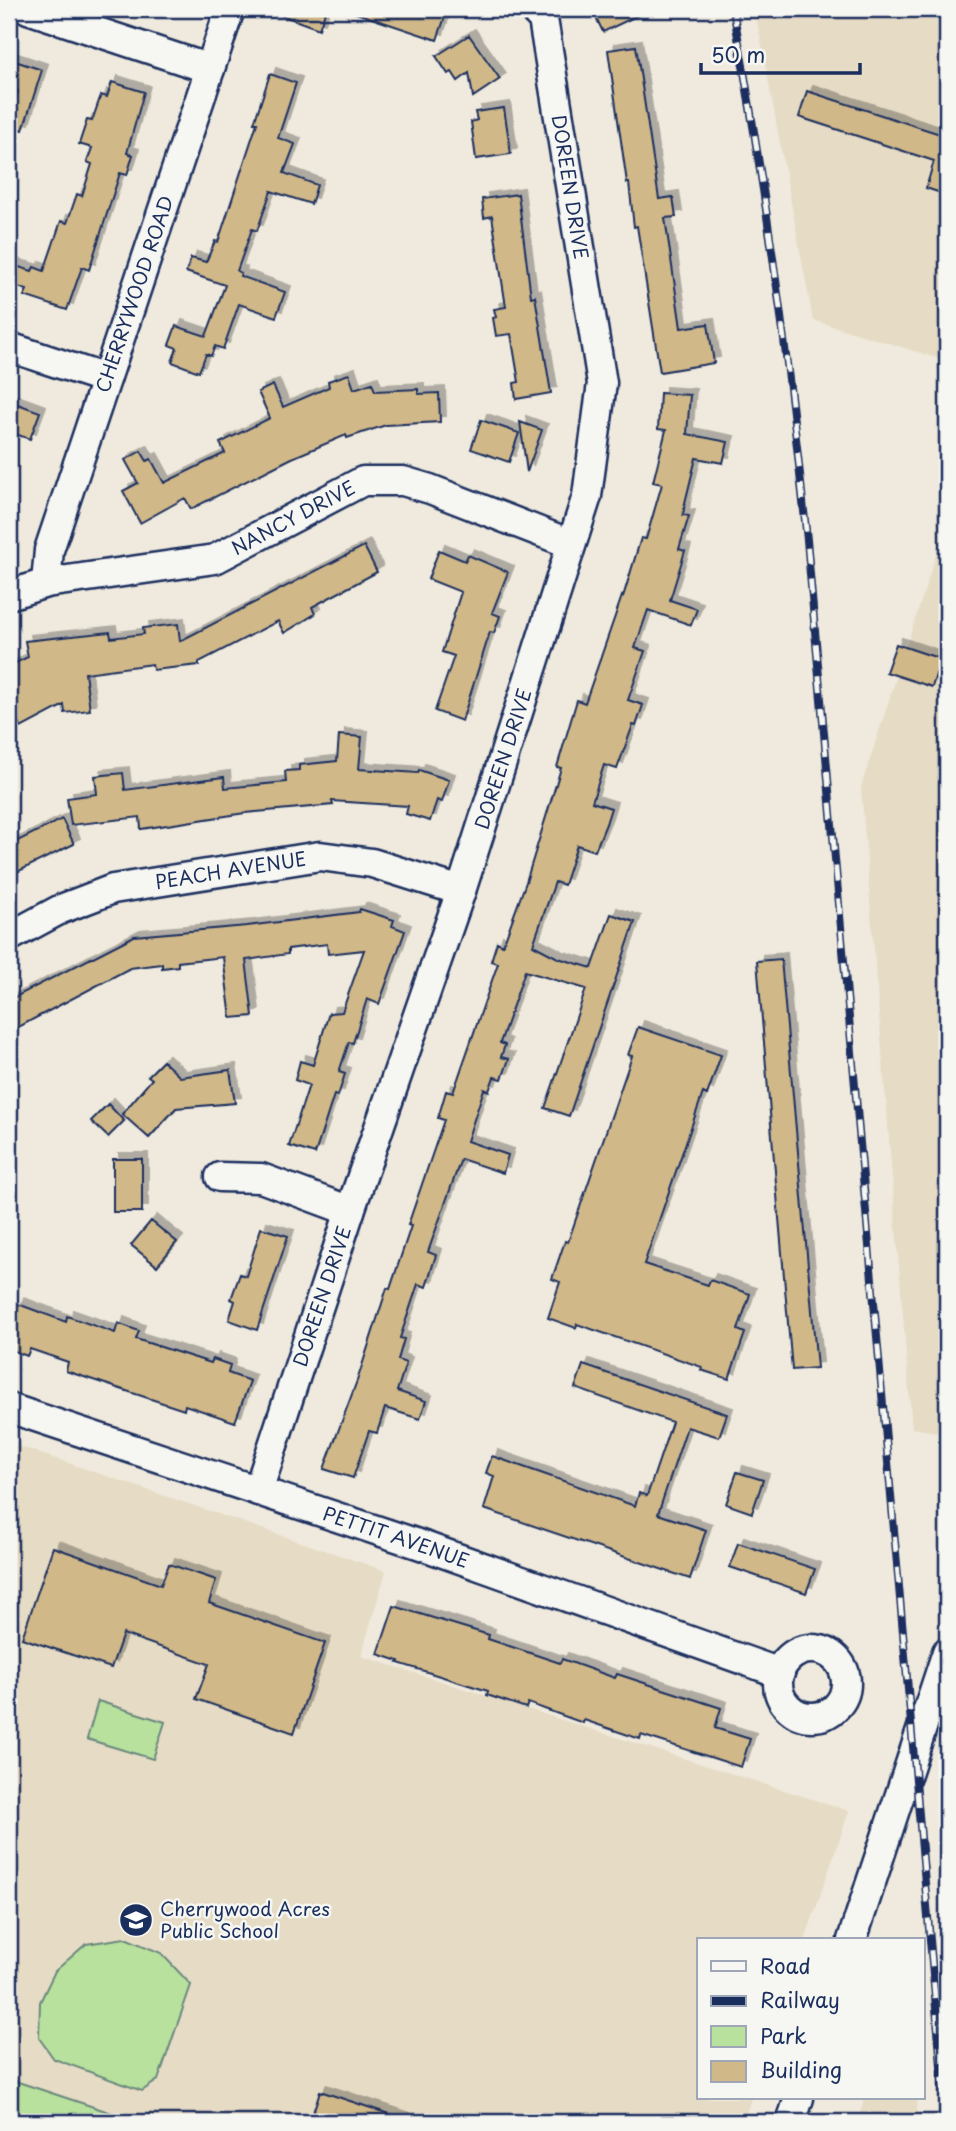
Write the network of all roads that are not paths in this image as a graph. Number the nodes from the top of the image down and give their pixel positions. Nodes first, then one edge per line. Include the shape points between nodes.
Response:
1 (29, 9) edge
2 (230, 9) edge
3 (533, 9) edge
4 (210, 69) junction
5 (9, 347) edge
6 (106, 379) junction
7 (571, 544) junction
8 (46, 583) junction
9 (9, 595) edge
10 (461, 891) junction
11 (9, 937) edge
12 (220, 1177) dead end
13 (350, 1212) junction
14 (9, 1408) edge
15 (258, 1491) junction
16 (947, 1652) edge
17 (780, 1673) dead end
18 (853, 1938) edge
19 (798, 2100) edge
20 (791, 2122) edge

1 - 4 street
2 - 4 street, CHERRYWOOD ROAD
3 - 7 street, DOREEN DRIVE via 542,19 602,383 587,496
4 - 6 street, CHERRYWOOD ROAD
5 - 6 street
6 - 8 street, CHERRYWOOD ROAD via 48,550
7 - 8 street, NANCY DRIVE via 430,489 403,481 363,481 215,559
7 - 10 street, DOREEN DRIVE
8 - 9 street, NANCY DRIVE
10 - 11 street, PEACH AVENUE via 372,863 320,856 113,889 61,909
10 - 13 street, DOREEN DRIVE
12 - 13 street via 261,1178
13 - 15 street, DOREEN DRIVE
14 - 15 street, PETTIT AVENUE
15 - 17 street, PETTIT AVENUE
16 - 18 street
19 - 20 street

